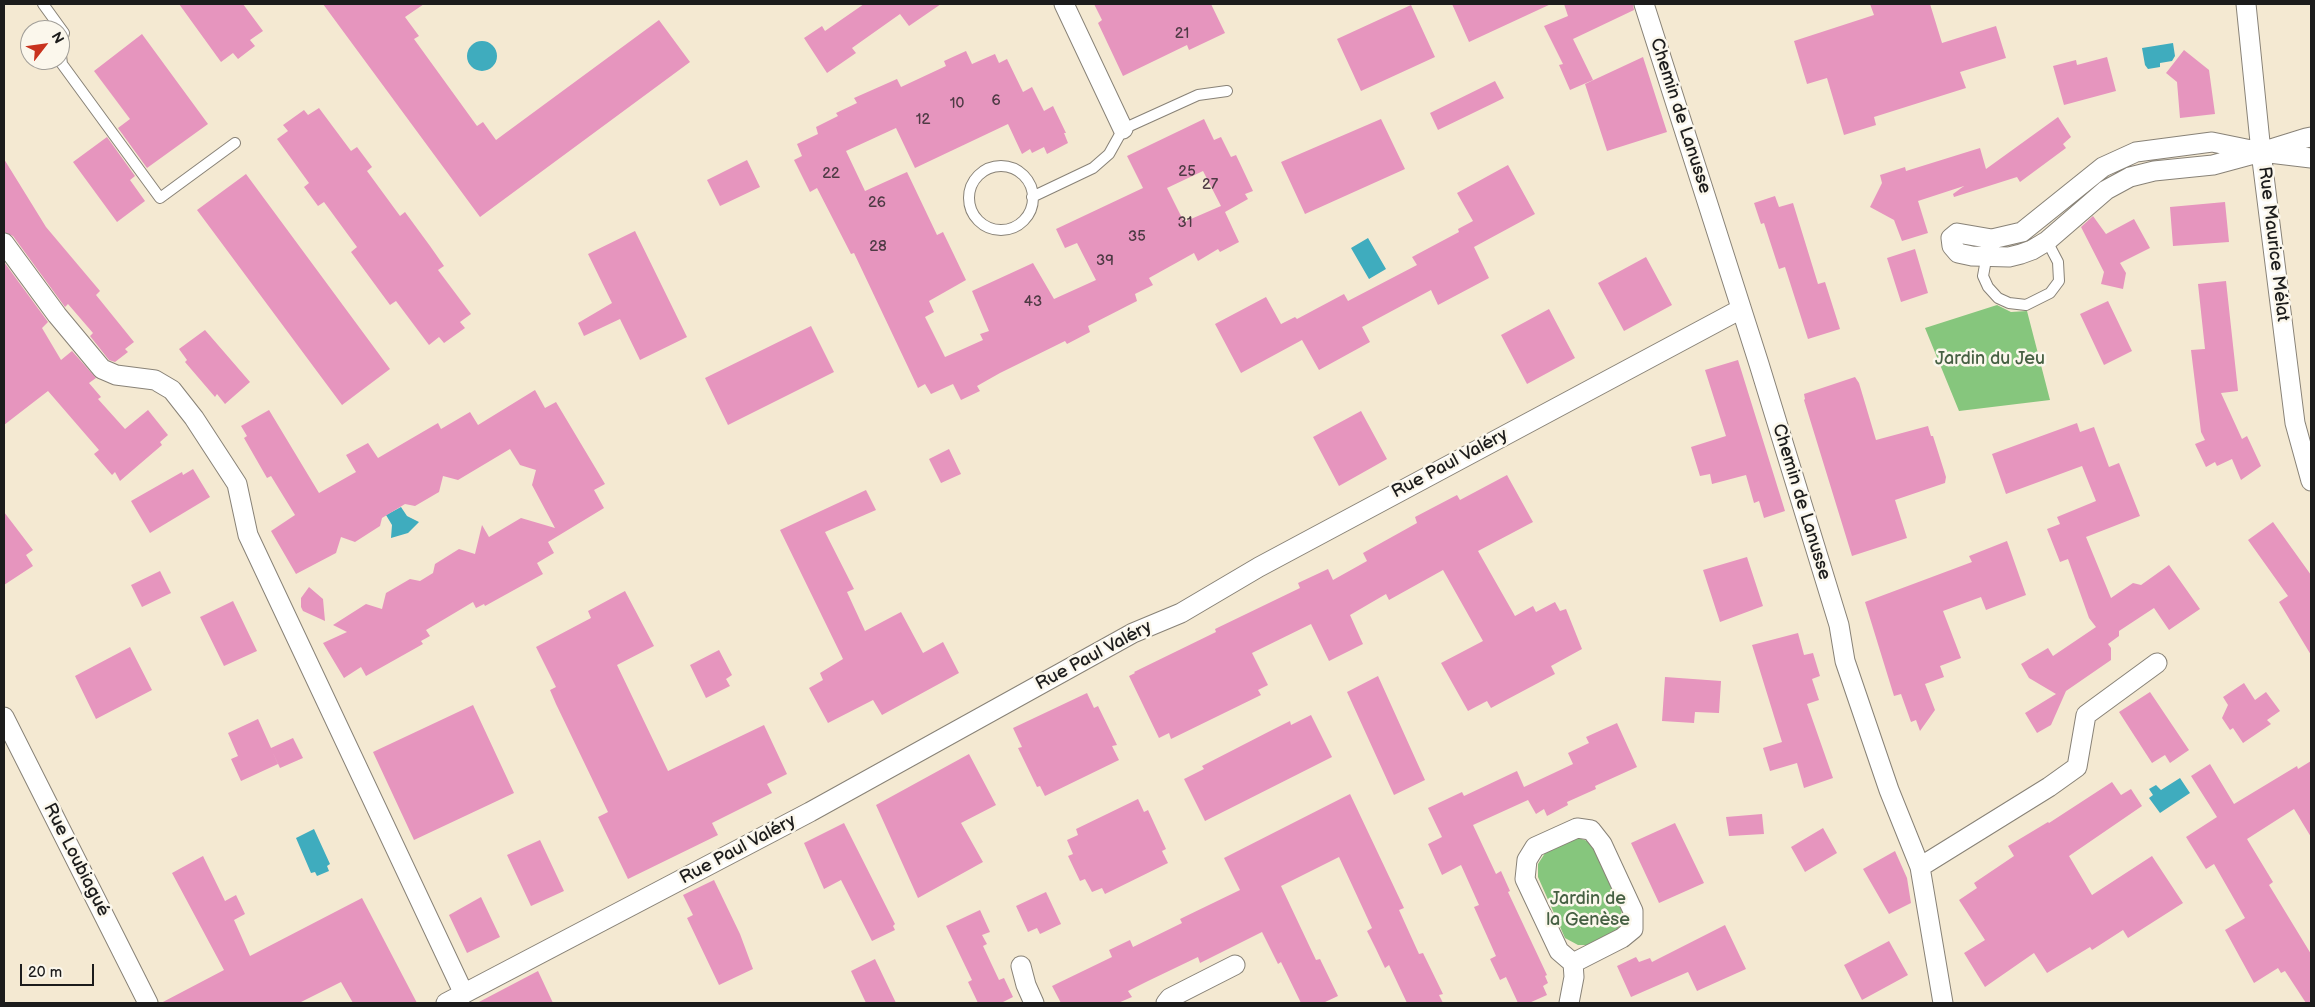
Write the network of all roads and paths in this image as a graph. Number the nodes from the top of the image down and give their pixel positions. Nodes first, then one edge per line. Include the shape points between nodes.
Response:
1 (43, 4) edge
2 (1064, 4) edge
3 (1644, 4) edge
4 (2246, 4) edge
5 (1227, 92) dead end
6 (1123, 129) junction
7 (2311, 137) edge
8 (236, 143) dead end
9 (2152, 151) junction
10 (2261, 152) junction
11 (2311, 158) edge
12 (2154, 171) junction
13 (1032, 197) junction
14 (1992, 239) junction
15 (2047, 241) junction
16 (4, 243) edge
17 (1986, 257) junction
18 (1741, 309) junction
19 (2311, 482) edge
20 (2157, 663) dead end
21 (4, 717) edge
22 (1920, 867) junction
23 (1573, 963) junction
24 (1235, 965) dead end
25 (1022, 966) dead end
26 (464, 994) junction
27 (148, 1003) edge
28 (446, 1003) edge
29 (1034, 1003) edge
30 (1166, 1003) edge
31 (1568, 1003) edge
32 (1943, 1003) edge

1 - 8 lane via 64,33 60,47 62,64 160,198
2 - 6 street
3 - 18 street, Chemin de Lanusse
4 - 10 street, Rue Maurice Mélat
5 - 6 lane via 1198,95
6 - 13 lane via 1109,154 1093,168
7 - 10 street
9 - 10 street via 2212,142
9 - 12 street
9 - 14 street via 2136,152 2103,166 2022,232
10 - 11 street
10 - 12 street via 2213,165
10 - 19 street, Rue Maurice Mélat via 2295,423
12 - 15 street via 2118,182
13 - 13 lane via 1026,178 1010,167 1001,166 991,167 976,178 969,196 974,216 986,226 1001,230 1020,223 1031,207
14 - 17 lane
14 - 17 street via 1965,233 1957,233 1952,238 1952,246 1958,253
15 - 17 street via 2021,254
15 - 17 lane via 2058,262 2059,281 2050,293 2026,306 1998,298 1988,286 1983,276
16 - 26 street via 57,316 102,369 116,375 155,380 172,390 237,484 248,535
18 - 22 street, Chemin de Lanusse via 1839,625 1845,661 1889,790
18 - 26 street, Rue Paul Valéry via 1259,567 1182,613 1133,633 810,812
20 - 22 street via 2086,715 2077,767
21 - 27 street, Rue Loubiagué
22 - 32 street, Chemin de Lanusse
23 - 23 street via 1633,929 1633,911 1602,844 1591,830 1577,828 1535,848 1527,860 1525,879 1559,952
23 - 31 street via 1574,977
24 - 30 street
25 - 29 street
26 - 28 street, Rue Paul Valéry

